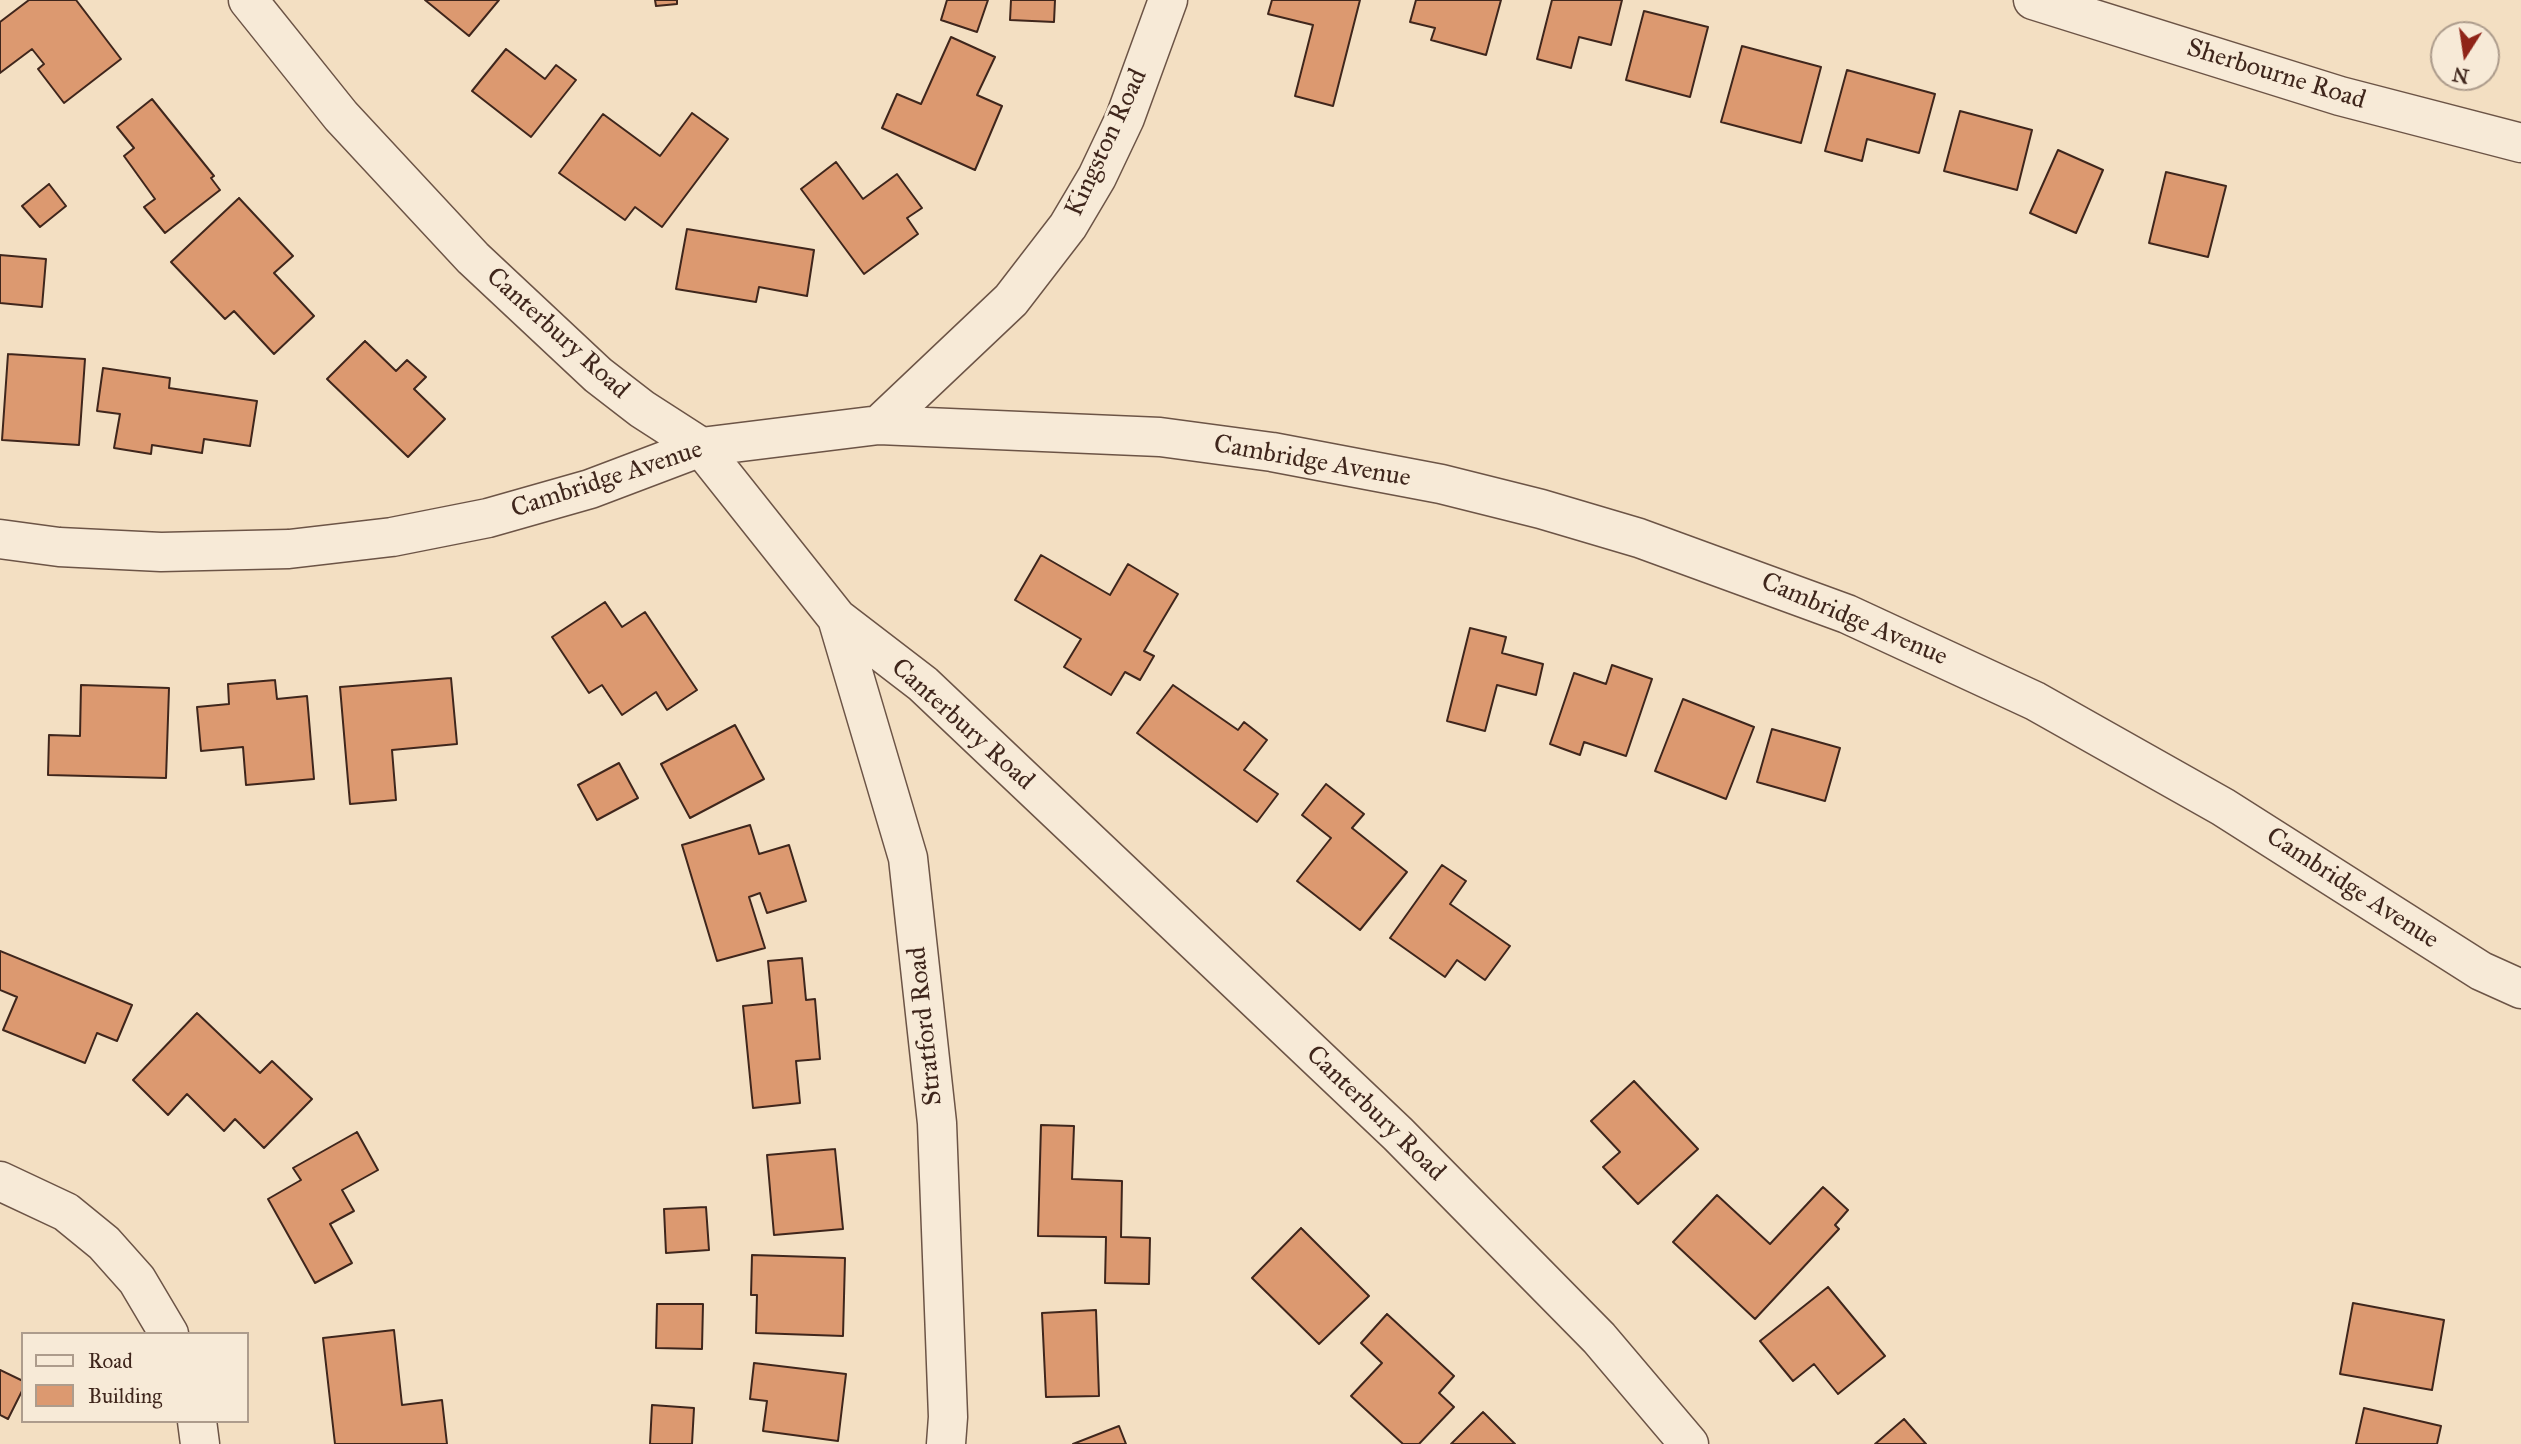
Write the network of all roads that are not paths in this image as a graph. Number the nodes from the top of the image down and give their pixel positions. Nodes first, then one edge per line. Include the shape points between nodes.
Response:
1 (248, 0) edge
2 (1168, 0) edge
3 (2033, 0) edge
4 (2521, 143) edge
5 (879, 425) junction
6 (701, 447) junction
7 (0, 539) edge
8 (837, 618) junction
9 (2521, 989) edge
10 (0, 1181) edge
11 (168, 1332) edge
12 (197, 1423) edge
13 (200, 1444) edge
14 (946, 1444) edge
15 (1689, 1444) edge

1 - 6 street, Canterbury Road via 341,116 473,258 598,375
2 - 5 street, Kingston Road via 1125,118 1068,226 1011,300
3 - 4 street, Sherbourne Road via 2340,96
5 - 6 street, Cambridge Avenue
5 - 9 street, Cambridge Avenue via 1160,437 1272,452 1441,484 1639,538 1847,614 2035,701 2223,807 2481,971
6 - 7 street, Cambridge Avenue via 590,489 488,518 392,537 289,548 162,552
6 - 8 street, Canterbury Road
8 - 14 street, Stratford Road via 908,858 937,1123
8 - 15 street, Canterbury Road via 923,684 1398,1134 1599,1338
10 - 11 street via 66,1212 104,1243 136,1280
12 - 13 street

